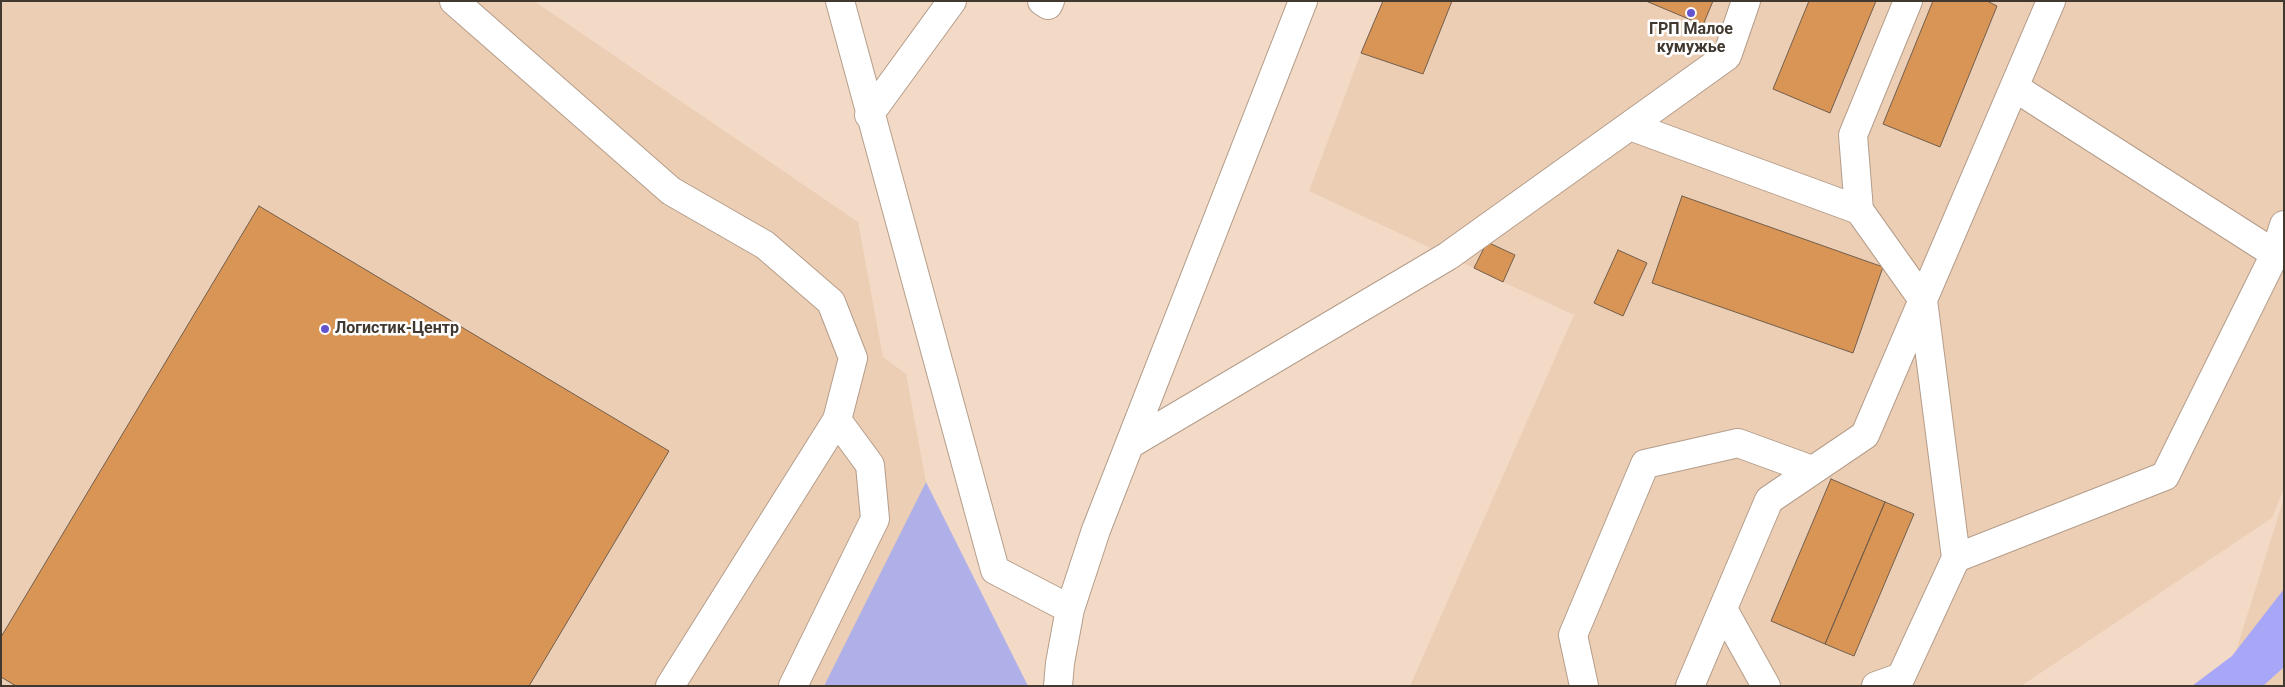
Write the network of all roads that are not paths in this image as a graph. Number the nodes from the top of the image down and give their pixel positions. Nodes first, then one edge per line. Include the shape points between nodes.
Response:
1 (454, 1) edge
2 (840, 1) edge
3 (952, 1) edge
4 (1042, 1) edge
5 (1050, 1) edge
6 (1304, 1) edge
7 (1746, 1) edge
8 (1908, 1) edge
9 (2050, 1) edge
10 (2014, 87) junction
11 (869, 115) junction
12 (1630, 126) junction
13 (1859, 210) junction
14 (2284, 225) edge
15 (2275, 254) junction
16 (1923, 300) junction
17 (837, 420) junction
18 (1132, 443) junction
19 (1812, 470) junction
20 (1956, 558) junction
21 (1070, 609) junction
22 (1723, 609) junction
23 (670, 686) edge
24 (793, 686) edge
25 (1058, 686) edge
26 (1584, 686) edge
27 (1690, 686) edge
28 (1766, 686) edge
29 (1876, 686) edge

1 - 17 lane via 671,191 765,244 831,302 853,358
2 - 11 lane
3 - 11 lane
4 - 5 lane via 1048,5
6 - 18 lane
7 - 12 lane via 1727,56
8 - 13 lane via 1853,135
9 - 10 lane
10 - 15 lane
10 - 16 lane
11 - 21 lane via 995,570
12 - 13 lane
12 - 18 lane via 1448,256
13 - 16 lane
14 - 15 lane
15 - 20 lane via 2165,476
16 - 19 lane via 1865,435
16 - 20 lane
17 - 23 lane
17 - 24 lane via 870,465 876,519
18 - 21 lane via 1096,530
19 - 22 lane via 1769,500
19 - 26 lane via 1738,443 1645,464 1573,635
20 - 29 lane via 1901,677
21 - 25 lane
22 - 27 lane
22 - 28 lane

